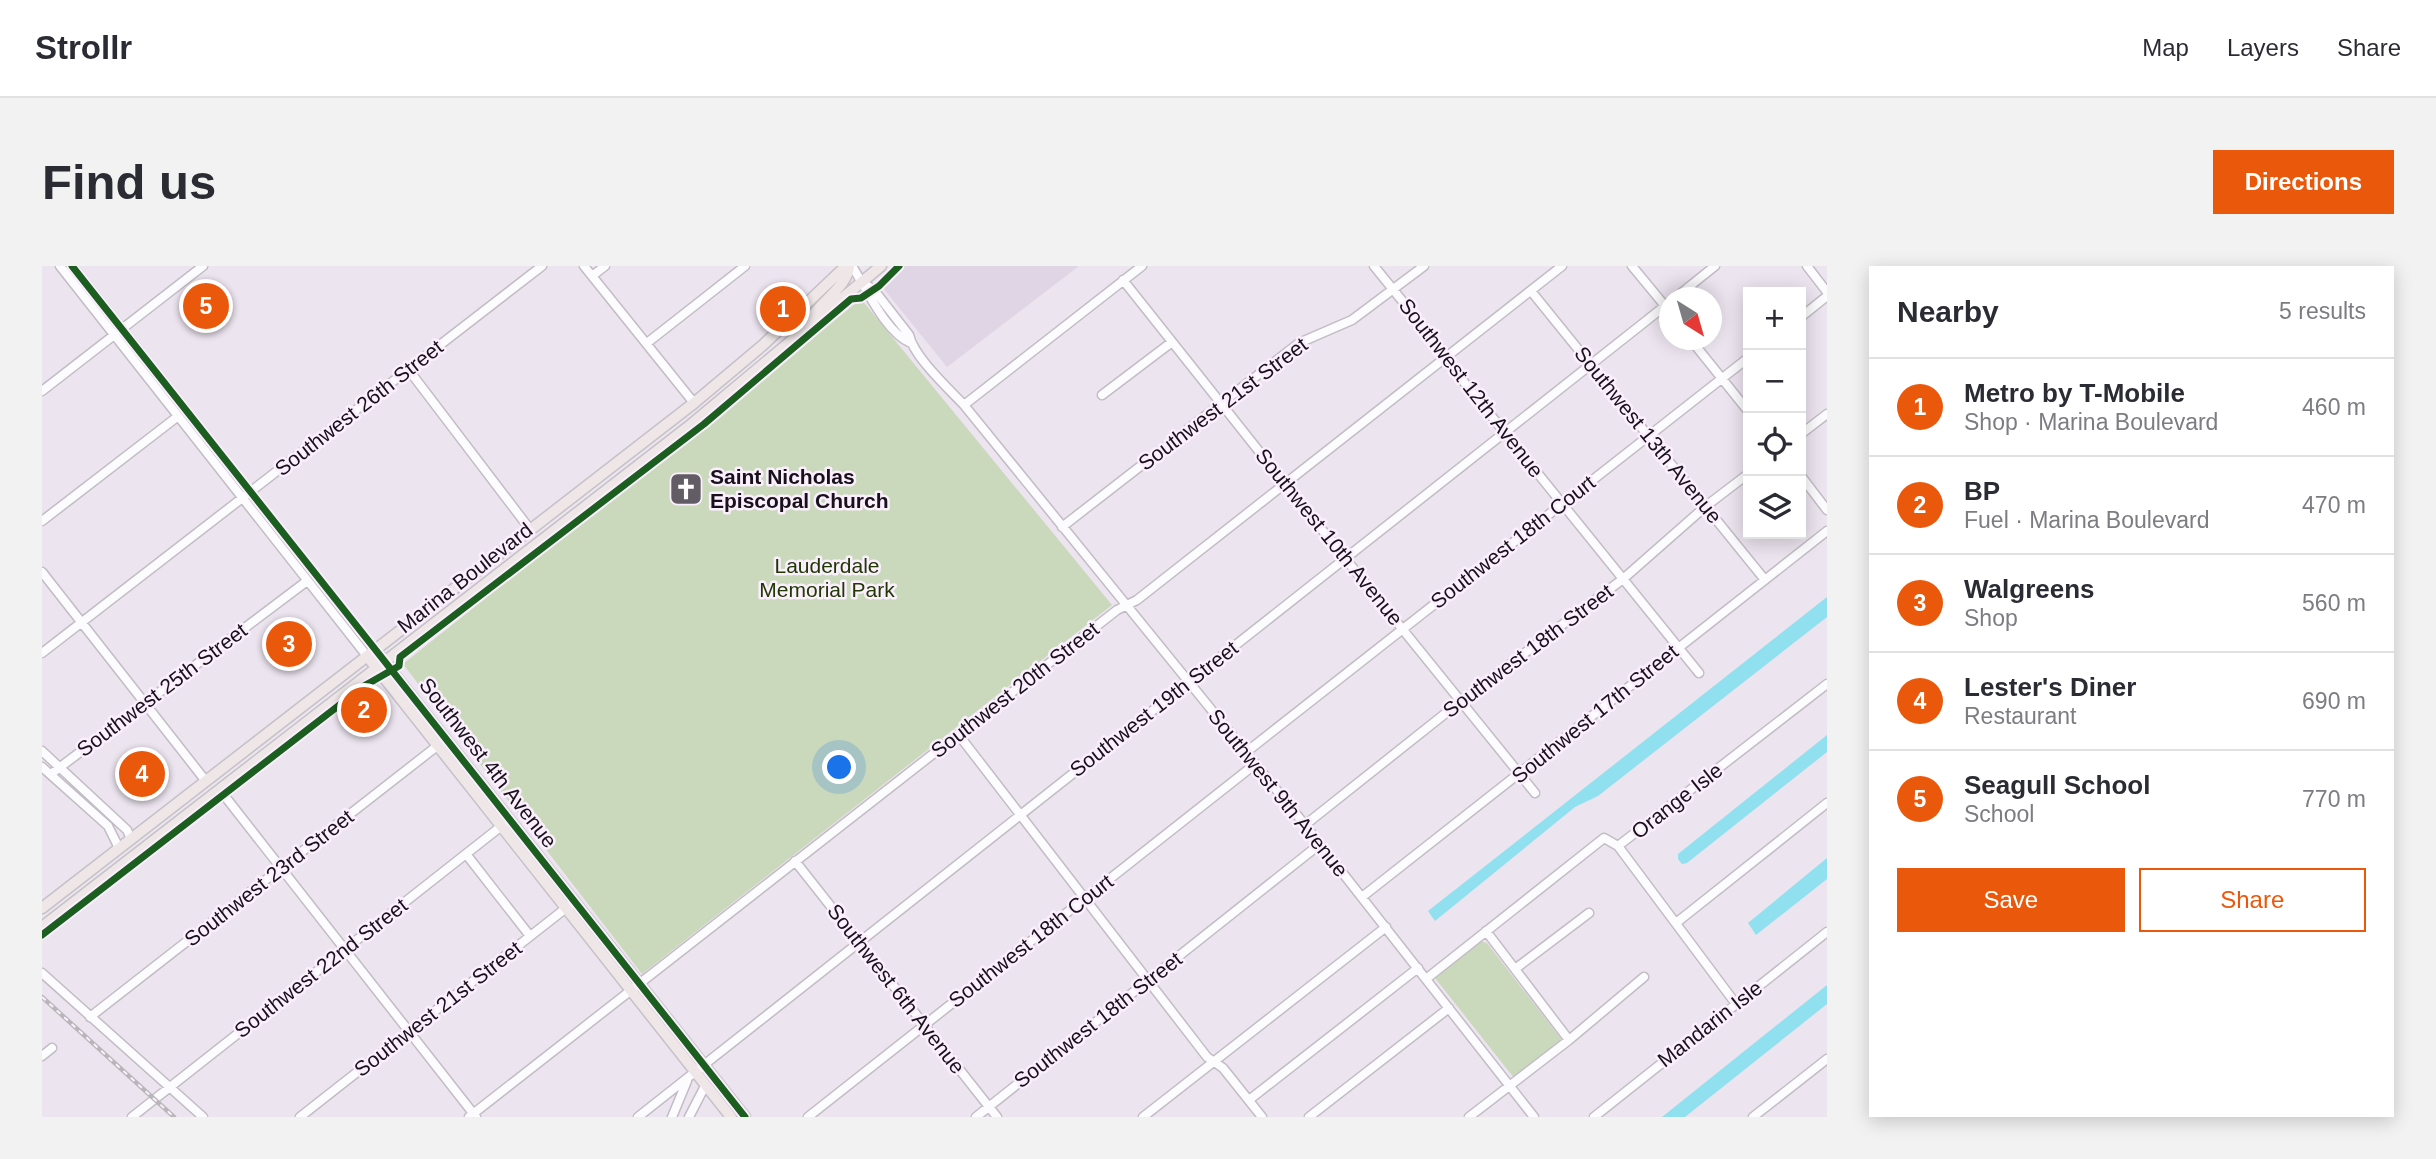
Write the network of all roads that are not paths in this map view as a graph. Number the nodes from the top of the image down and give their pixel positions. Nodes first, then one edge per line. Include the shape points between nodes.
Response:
1 (60, 266) edge
2 (72, 266) edge
3 (203, 266) edge
4 (542, 266) edge
5 (584, 266) edge
6 (605, 266) edge
7 (745, 266) edge
8 (849, 266) edge
9 (881, 266) edge
10 (1142, 266) edge
11 (1374, 266) edge
12 (1424, 266) edge
13 (1562, 266) edge
14 (1632, 266) edge
15 (1715, 266) edge
16 (1807, 266) edge
17 (592, 276) junction
18 (1124, 280) junction
19 (862, 282) junction
20 (1689, 287) edge
21 (1393, 290) junction
22 (1531, 291) junction
23 (1827, 294) edge
24 (1659, 297) edge
25 (1806, 313) edge
26 (1659, 314) edge
27 (805, 328) junction
28 (119, 331) junction
29 (1172, 342) junction
30 (647, 343) junction
31 (1699, 350) edge
32 (1446, 357) junction
33 (1743, 362) edge
34 (1591, 364) junction
35 (408, 369) junction
36 (1722, 378) junction
37 (42, 391) edge
38 (1102, 396) dead end
39 (694, 403) junction
40 (1222, 403) junction
41 (964, 405) junction
42 (1743, 405) edge
43 (1827, 414) edge
44 (177, 417) junction
45 (688, 427) junction
46 (1806, 430) edge
47 (1505, 432) junction
48 (1648, 436) junction
49 (1745, 476) edge
50 (1806, 481) edge
51 (1285, 484) junction
52 (251, 492) junction
53 (1824, 498) edge
54 (242, 500) junction
55 (1563, 504) junction
56 (1706, 506) junction
57 (1827, 510) edge
58 (42, 521) edge
59 (1062, 527) junction
60 (529, 528) junction
61 (1827, 531) edge
62 (1345, 558) junction
63 (42, 572) edge
64 (1623, 579) junction
65 (1765, 580) junction
66 (307, 581) junction
67 (1126, 606) junction
68 (82, 622) junction
69 (1403, 629) junction
70 (1678, 647) junction
71 (42, 653) edge
72 (371, 653) junction
73 (381, 665) junction
74 (1699, 673) dead end
75 (1188, 682) junction
76 (1827, 684) edge
77 (1461, 701) junction
78 (146, 703) junction
79 (958, 734) junction
80 (447, 739) junction
81 (438, 746) junction
82 (42, 751) edge
83 (1245, 753) junction
84 (1255, 765) junction
85 (42, 767) edge
86 (60, 767) junction
87 (219, 770) junction
88 (51, 774) junction
89 (1521, 774) junction
90 (205, 780) junction
91 (220, 790) junction
92 (1535, 793) dead end
93 (205, 802) junction
94 (1827, 803) edge
95 (1020, 814) junction
96 (511, 819) junction
97 (1305, 825) junction
98 (501, 826) junction
99 (131, 839) junction
100 (1320, 844) junction
101 (1618, 846) junction
102 (119, 848) junction
103 (466, 854) junction
104 (795, 861) junction
105 (281, 868) junction
106 (113, 873) junction
107 (1362, 897) junction
108 (1085, 899) junction
109 (575, 901) junction
110 (42, 908) edge
111 (566, 908) junction
112 (1589, 913) dead end
113 (1675, 923) junction
114 (42, 927) edge
115 (1386, 927) junction
116 (1486, 931) junction
117 (1827, 932) edge
118 (530, 936) junction
119 (860, 943) junction
120 (344, 949) junction
121 (1418, 968) junction
122 (1515, 969) junction
123 (42, 974) edge
124 (1644, 977) dead end
125 (1426, 979) junction
126 (1147, 981) junction
127 (640, 983) junction
128 (631, 990) junction
129 (1736, 1004) junction
130 (1449, 1008) junction
131 (90, 1017) junction
132 (924, 1026) junction
133 (410, 1031) junction
134 (1569, 1040) junction
135 (52, 1048) dead end
136 (42, 1056) edge
137 (1827, 1059) edge
138 (1214, 1061) junction
139 (705, 1065) junction
140 (692, 1075) junction
141 (705, 1086) junction
142 (1510, 1086) junction
143 (169, 1088) junction
144 (1249, 1100) junction
145 (989, 1107) junction
146 (473, 1116) edge
147 (132, 1117) edge
148 (203, 1117) edge
149 (300, 1117) edge
150 (638, 1117) edge
151 (672, 1117) edge
152 (689, 1117) edge
153 (731, 1117) edge
154 (745, 1117) edge
155 (808, 1117) edge
156 (976, 1117) edge
157 (998, 1117) edge
158 (1143, 1117) edge
159 (1262, 1117) edge
160 (1309, 1117) edge
161 (1469, 1117) edge
162 (1534, 1117) edge
163 (1594, 1117) edge
164 (1753, 1117) edge

1 - 28 street, Southwest 4th Avenue
2 - 28 street, Southwest 4th Avenue
3 - 28 street
4 - 35 street, Southwest 26th Street
5 - 17 street
6 - 17 street
7 - 30 street
8 - 19 street, Southwest 9th Avenue
8 - 27 main road via 846,279 813,312
8 - 39 main road, Marina Boulevard
9 - 19 main road, Marina Boulevard
10 - 18 street
11 - 21 street, Southwest 12th Avenue
12 - 21 street, Southwest 21st Street
13 - 22 street, Southwest 20th Street
14 - 24 street
15 - 20 street
16 - 23 street
17 - 30 street
18 - 29 street, Southwest 10th Avenue
18 - 41 street
19 - 27 main road, Marina Boulevard
19 - 41 street, Southwest 9th Avenue via 899,321 911,344
21 - 32 street, Southwest 12th Avenue
21 - 40 street, Southwest 21st Street via 1352,320 1299,343
22 - 32 street, Southwest 20th Street
22 - 34 street, Southwest 13th Avenue
23 - 25 street
26 - 34 street, Southwest 19th Street
27 - 45 main road, Marina Boulevard
28 - 37 street
28 - 44 street, Southwest 4th Avenue
28 - 52 street, Southwest 4th Avenue
29 - 38 street
29 - 40 street, Southwest 10th Avenue
30 - 39 street
31 - 36 street
32 - 47 street, Southwest 12th Avenue
32 - 51 street, Southwest 20th Street
33 - 36 street, Southwest 18th Court
34 - 47 street, Southwest 19th Street
34 - 48 street, Southwest 13th Avenue
35 - 52 street, Southwest 26th Street
35 - 60 street
36 - 42 street
36 - 48 street, Southwest 18th Court
39 - 45 main road
39 - 60 main road, Marina Boulevard
40 - 51 street, Southwest 10th Avenue
40 - 59 street, Southwest 21st Street
41 - 59 street, Southwest 9th Avenue
43 - 46 street
44 - 54 street, Southwest 4th Avenue
44 - 58 street
45 - 73 main road, Marina Boulevard
47 - 55 street, Southwest 12th Avenue
47 - 62 street, Southwest 19th Street
48 - 55 street, Southwest 18th Court
48 - 56 street, Southwest 13th Avenue
49 - 56 street, Southwest 18th Street
50 - 53 street
51 - 62 street, Southwest 10th Avenue
51 - 67 street, Southwest 20th Street
52 - 54 street, Southwest 26th Street
52 - 72 street, Southwest 4th Avenue
53 - 57 street
54 - 66 street, Southwest 4th Avenue
54 - 68 street, Southwest 26th Street
55 - 64 street, Southwest 12th Avenue
55 - 69 street, Southwest 18th Court
56 - 64 street, Southwest 18th Street
56 - 65 street, Southwest 13th Avenue
59 - 67 street, Southwest 9th Avenue
60 - 72 main road, Marina Boulevard
61 - 65 street, Southwest 17th Street
62 - 69 street, Southwest 10th Avenue
62 - 75 street, Southwest 19th Street
63 - 68 street
64 - 70 street, Southwest 12th Avenue
64 - 77 street, Southwest 18th Street
65 - 70 street, Southwest 17th Street
66 - 72 street, Southwest 4th Avenue
66 - 78 street, Southwest 25th Street
67 - 75 street, Southwest 9th Avenue
67 - 79 street, Southwest 20th Street
68 - 71 street, Southwest 26th Street
68 - 78 street
69 - 77 street, Southwest 10th Avenue
69 - 83 street, Southwest 18th Court
70 - 74 street, Southwest 12th Avenue
70 - 89 street, Southwest 17th Street
72 - 73 main road, Southwest 4th Avenue
72 - 87 main road, Marina Boulevard
73 - 80 main road, Southwest 4th Avenue
73 - 81 main road, Southwest 4th Avenue
73 - 91 main road, Marina Boulevard
75 - 83 street, Southwest 9th Avenue
75 - 95 street, Southwest 19th Street
76 - 101 street, Orange Isle
77 - 89 street, Southwest 10th Avenue
77 - 97 street, Southwest 18th Street
78 - 86 street, Southwest 25th Street
78 - 90 street
79 - 95 street
79 - 104 street, Southwest 20th Street
80 - 81 street, Southwest 23rd Street
80 - 96 main road, Southwest 4th Avenue
81 - 98 main road, Southwest 4th Avenue
81 - 105 street, Southwest 23rd Street
82 - 86 street
83 - 84 street, Southwest 9th Avenue
84 - 97 street, Southwest 9th Avenue
84 - 108 street, Southwest 18th Court
85 - 88 street
86 - 88 street, Southwest 25th Street
86 - 99 street
87 - 90 main road, Marina Boulevard
87 - 91 main road
88 - 102 street via 108,826
89 - 92 street, Southwest 10th Avenue
89 - 107 street, Southwest 17th Street
90 - 93 main road
90 - 99 main road, Marina Boulevard
91 - 93 main road, Marina Boulevard
91 - 105 street
93 - 106 main road, Marina Boulevard
94 - 113 street
95 - 108 street
95 - 119 street, Southwest 19th Street
96 - 98 street, Southwest 22nd Street
96 - 109 main road, Southwest 4th Avenue
97 - 100 street, Southwest 9th Avenue
98 - 103 street, Southwest 22nd Street
98 - 111 main road, Southwest 4th Avenue
99 - 102 main road, Marina Boulevard
99 - 106 main road
100 - 107 street, Southwest 9th Avenue
100 - 126 street, Southwest 18th Street
101 - 113 street
101 - 116 street, Orange Isle via 1604,838
102 - 110 main road, Marina Boulevard
103 - 118 street
103 - 120 street, Southwest 22nd Street
104 - 119 street, Southwest 6th Avenue
104 - 127 street, Southwest 20th Street
105 - 120 street
105 - 131 street, Southwest 23rd Street
106 - 114 main road, Marina Boulevard
107 - 115 street, Southwest 9th Avenue
108 - 126 street
108 - 132 street, Southwest 18th Court
109 - 111 street, Southwest 21st Street
109 - 127 main road, Southwest 4th Avenue
111 - 118 street, Southwest 21st Street
111 - 128 main road, Southwest 4th Avenue
112 - 122 street
113 - 129 street
115 - 121 street, Southwest 9th Avenue
115 - 138 street
116 - 122 street
116 - 125 street, Orange Isle
117 - 129 street, Mandarin Isle
118 - 133 street, Southwest 21st Street
119 - 132 street, Southwest 6th Avenue
119 - 139 street, Southwest 19th Street
120 - 133 street
120 - 143 street, Southwest 22nd Street
121 - 125 street, Southwest 9th Avenue
121 - 144 street
122 - 134 street
123 - 131 street
124 - 134 street
125 - 130 street, Southwest 9th Avenue
126 - 138 street
126 - 145 street, Southwest 18th Street
127 - 128 street, Southwest 20th Street
127 - 139 main road, Southwest 4th Avenue
128 - 140 main road, Southwest 4th Avenue
128 - 146 street, Southwest 20th Street
129 - 163 street, Mandarin Isle
130 - 142 street, Southwest 9th Avenue
130 - 160 street
131 - 143 street
132 - 145 street, Southwest 6th Avenue
132 - 155 street, Southwest 18th Court
133 - 146 street
133 - 149 street, Southwest 21st Street
134 - 142 street
135 - 136 street
137 - 164 street
138 - 144 street
138 - 158 street
139 - 140 street, Southwest 19th Street
139 - 154 main road, Southwest 4th Avenue
140 - 141 main road, Southwest 4th Avenue
140 - 150 street, Southwest 19th Street
140 - 151 street
141 - 152 street
141 - 153 main road, Southwest 4th Avenue
142 - 161 street
142 - 162 street, Southwest 9th Avenue
143 - 147 street, Southwest 22nd Street
143 - 148 street
144 - 159 street
145 - 156 street, Southwest 18th Street
145 - 157 street, Southwest 6th Avenue

